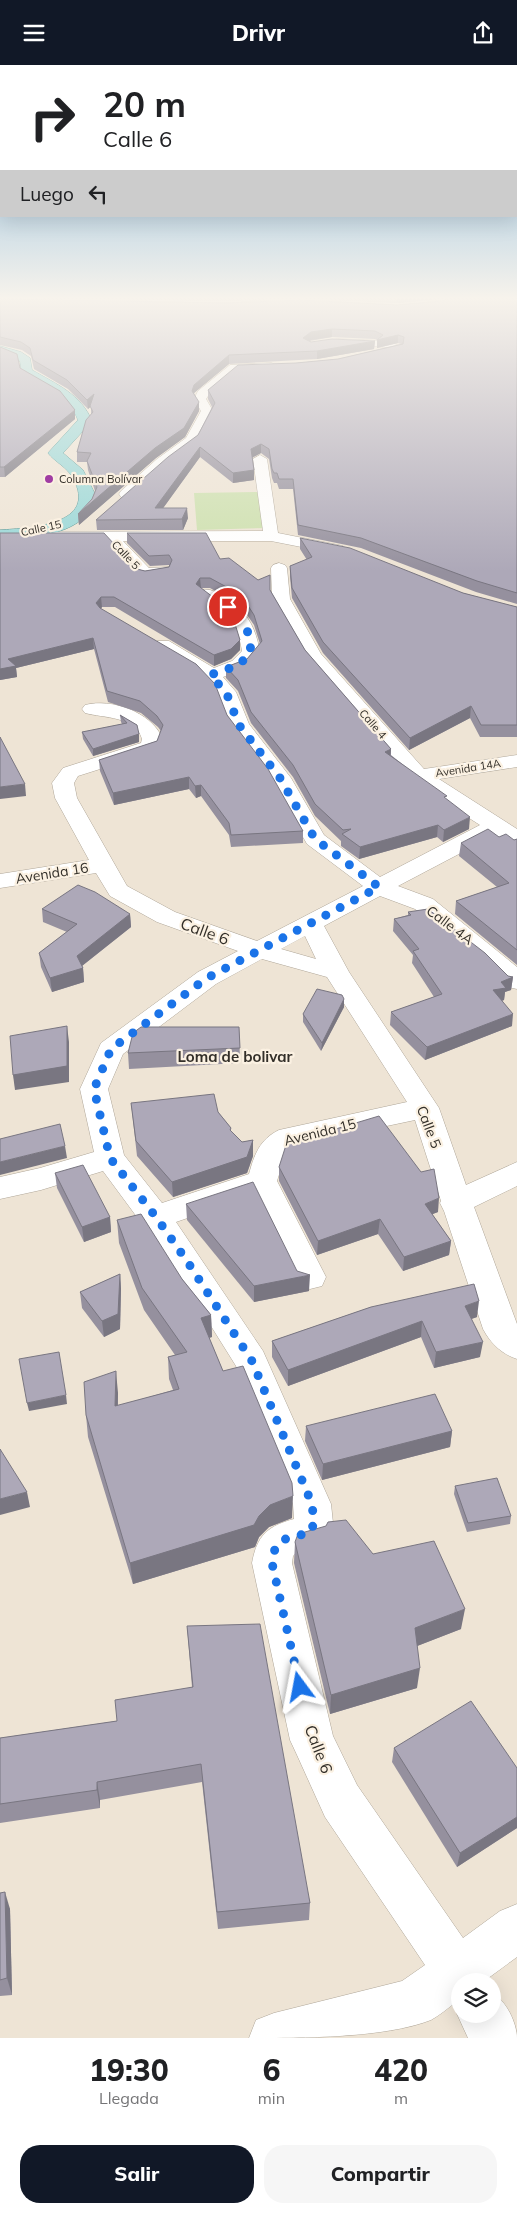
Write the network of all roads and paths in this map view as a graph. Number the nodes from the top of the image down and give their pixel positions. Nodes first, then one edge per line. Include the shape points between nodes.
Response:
1 (53, 388) edge
2 (210, 388) edge
3 (260, 459) edge
4 (113, 505) edge
5 (92, 524) dead end
6 (108, 535) junction
7 (0, 536) edge
8 (78, 536) junction
9 (271, 536) junction
10 (354, 553) edge
11 (279, 568) dead end
12 (162, 571) edge
13 (206, 594) edge
14 (148, 636) edge
15 (210, 675) junction
16 (92, 709) dead end
17 (517, 761) edge
18 (419, 776) junction
19 (494, 826) junction
20 (517, 839) edge
21 (103, 865) junction
22 (0, 881) edge
23 (379, 887) junction
24 (310, 922) junction
25 (261, 951) junction
26 (336, 972) junction
27 (517, 981) edge
28 (424, 1108) junction
29 (110, 1158) junction
30 (517, 1173) edge
31 (262, 1181) junction
32 (0, 1188) edge
33 (456, 1203) junction
34 (156, 1217) junction
35 (310, 1277) edge
36 (517, 1345) edge
37 (517, 1928) edge
38 (459, 1973) edge
39 (464, 1973) edge
40 (451, 1982) edge
41 (487, 2023) edge
42 (274, 2038) edge
43 (495, 2038) edge

1 - 7 main road, Calle 15 via 82,411 85,421 56,453 85,485 87,504 84,511 62,525
2 - 4 street via 200,399 207,411 192,440
3 - 9 street
5 - 8 street
6 - 8 street
6 - 9 street
6 - 12 street, Calle 5 via 145,574
7 - 8 street
9 - 10 street
11 - 18 street, Calle 4 via 281,599 313,655
13 - 15 street via 242,618 248,630 251,652 239,665
14 - 15 street, Calle 4A
15 - 23 street, Calle 4A via 226,692 239,725 280,778 315,839
16 - 21 street, Calle 6 via 138,719 152,736 150,747 70,772 63,783 66,798
17 - 18 street, Avenida 14A
18 - 19 street, Calle 4
19 - 20 street, Calle 4
19 - 23 street
21 - 22 street, Avenida 16
21 - 25 street, Calle 6 via 118,891 139,903 166,917
23 - 24 street
23 - 27 street, Calle 4A via 424,904
24 - 25 street
24 - 26 street, Calle 5
25 - 26 street
25 - 29 street, Calle 6 via 207,978 111,1049 94,1089
26 - 28 street, Calle 5
28 - 31 street, Avenida 15 via 277,1142 272,1148
28 - 33 street, Calle 5
29 - 32 street
29 - 34 street, Calle 6
30 - 33 street
31 - 34 street
31 - 35 street
33 - 36 street, Calle 5 via 500,1329
34 - 38 street, Calle 6 via 252,1361 312,1504 314,1523 310,1533 283,1539 273,1549 272,1563 312,1740 341,1801
37 - 39 street
40 - 42 street via 413,2003
41 - 43 street

